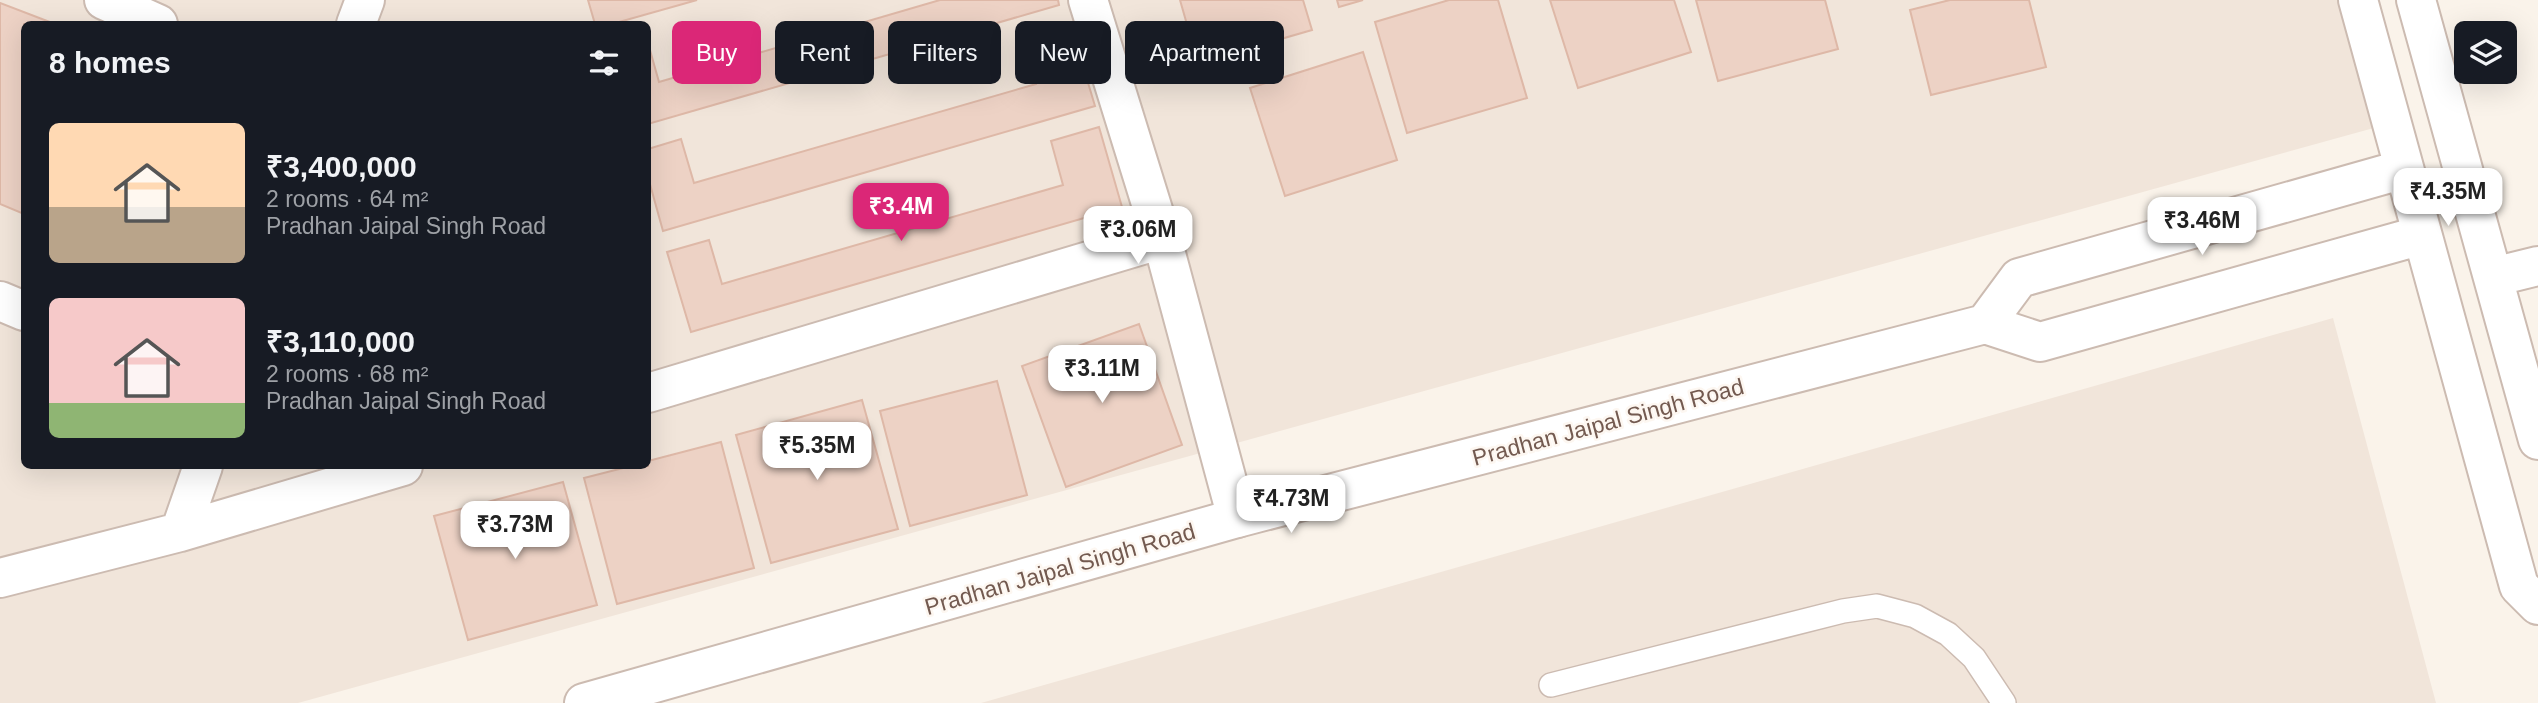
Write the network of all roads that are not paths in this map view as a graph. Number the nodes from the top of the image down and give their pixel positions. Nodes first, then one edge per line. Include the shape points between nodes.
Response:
1 (104, 0) edge
2 (365, 0) edge
3 (1088, 0) edge
4 (2358, 0) edge
5 (2416, 0) edge
6 (151, 21) edge
7 (357, 21) edge
8 (2404, 169) junction
9 (2422, 234) junction
10 (1162, 239) junction
11 (2538, 266) edge
12 (2493, 277) junction
13 (0, 301) edge
14 (21, 311) edge
15 (1985, 324) junction
16 (651, 392) edge
17 (2538, 440) edge
18 (202, 469) edge
19 (393, 469) edge
20 (1237, 519) junction
21 (180, 532) junction
22 (0, 578) edge
23 (2538, 605) edge
24 (1551, 685) dead end
25 (584, 703) edge
26 (2004, 703) edge

1 - 6 street
2 - 7 street
3 - 10 street
4 - 8 street
5 - 12 street
8 - 9 street
8 - 15 street via 2019,278
9 - 15 street via 2040,342
9 - 23 street via 2519,586
10 - 16 street
10 - 20 street
11 - 12 street
12 - 17 street
13 - 14 street
15 - 20 street, Pradhan Jaipal Singh Road
18 - 21 street
19 - 21 street
20 - 25 street, Pradhan Jaipal Singh Road
21 - 22 street
24 - 26 lane via 1843,611 1877,607 1914,616 1948,634 1974,658

